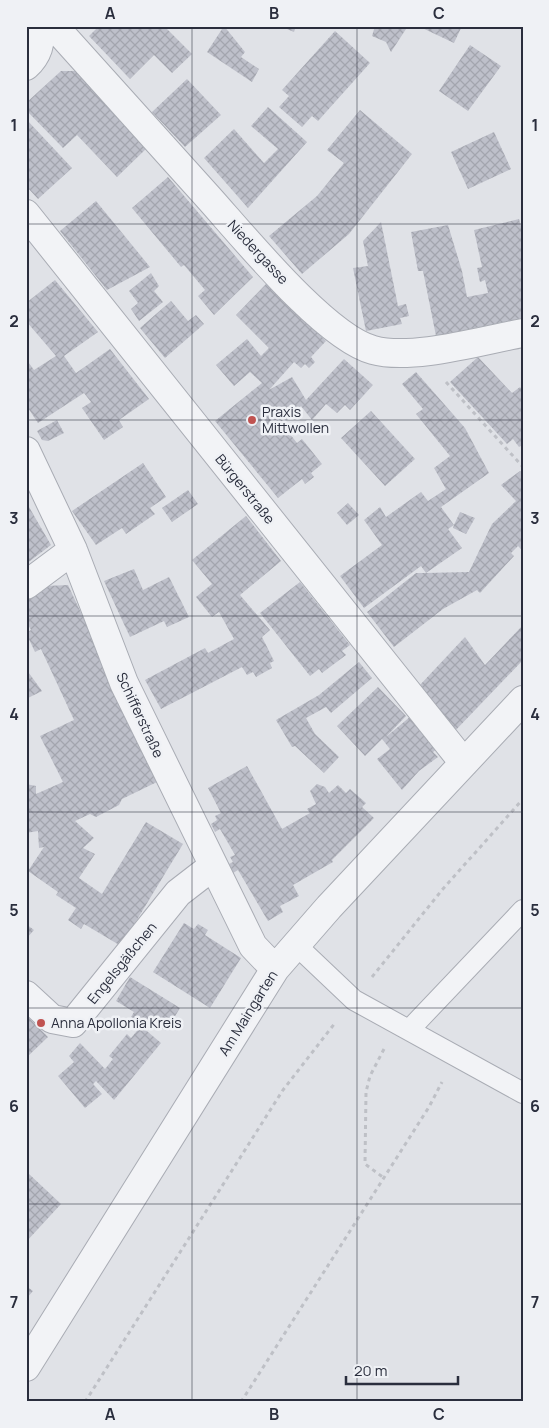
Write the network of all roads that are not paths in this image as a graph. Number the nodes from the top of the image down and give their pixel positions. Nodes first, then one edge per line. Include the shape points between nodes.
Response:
1 (38, 26) edge
2 (54, 26) edge
3 (26, 66) edge
4 (26, 214) edge
5 (523, 333) edge
6 (26, 451) edge
7 (73, 550) junction
8 (26, 586) edge
9 (523, 700) edge
10 (464, 763) junction
11 (213, 866) junction
12 (523, 910) edge
13 (296, 945) junction
14 (275, 969) junction
15 (26, 995) edge
16 (403, 1027) junction
17 (523, 1093) edge
18 (26, 1367) edge

1 - 3 street via 40,43 35,58
2 - 5 street, Niedergasse via 263,258 330,324 356,344 390,354 432,350
4 - 10 street, Bürgerstraße
6 - 7 street, Schifferstraße
7 - 8 street
7 - 11 street, Schifferstraße via 124,683
9 - 10 street, Am Maingarten
10 - 13 street, Am Maingarten
11 - 14 street, Schifferstraße via 253,946
11 - 15 street, Engelsgäßchen via 178,893 73,1023 52,1018
12 - 16 lane
13 - 14 street, Am Maingarten
13 - 16 lane via 354,1000
14 - 18 street, Am Maingarten
16 - 17 lane

